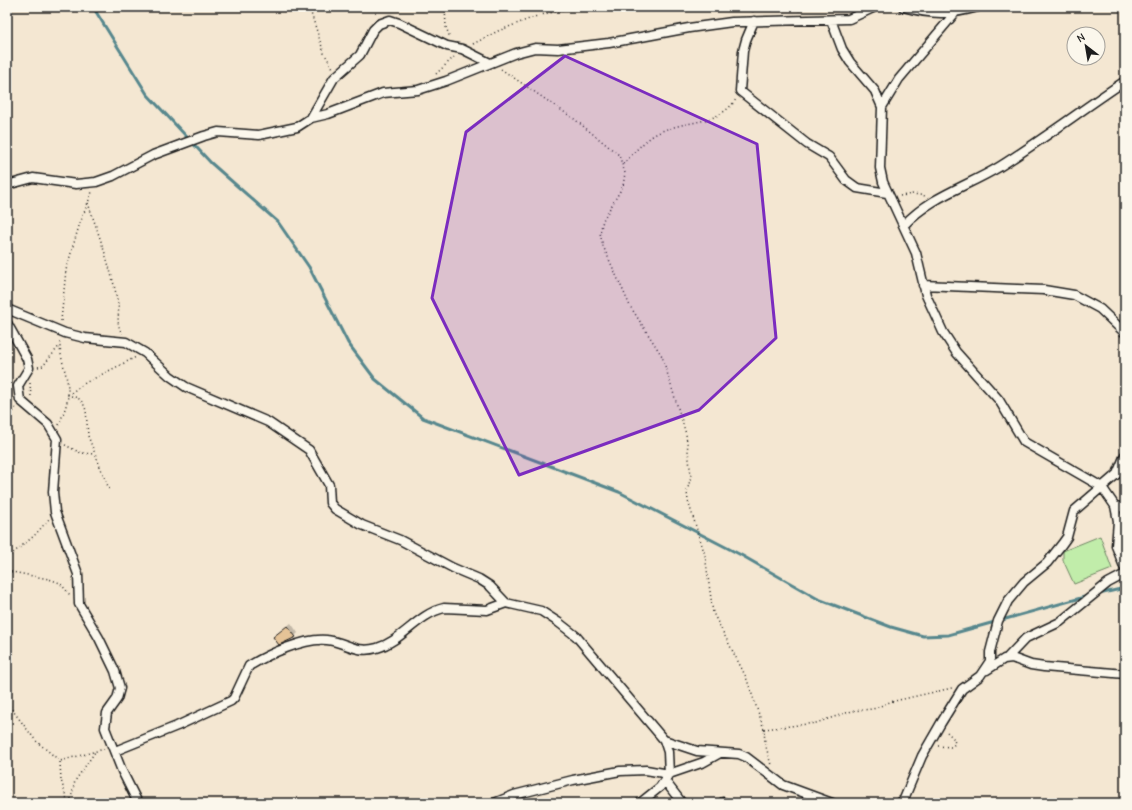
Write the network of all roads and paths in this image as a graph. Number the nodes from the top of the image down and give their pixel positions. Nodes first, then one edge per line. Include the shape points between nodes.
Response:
1 (309, 7) edge
2 (445, 7) edge
3 (574, 7) edge
4 (875, 7) edge
5 (903, 7) edge
6 (978, 7) edge
7 (954, 14) junction
8 (831, 20) junction
9 (754, 21) junction
10 (462, 49) junction
11 (490, 62) junction
12 (337, 75) junction
13 (436, 75) dead end
14 (1125, 81) edge
15 (740, 91) junction
16 (882, 107) junction
17 (311, 118) junction
18 (623, 164) junction
19 (96, 182) junction
20 (7, 185) edge
21 (887, 193) junction
22 (937, 199) junction
23 (88, 203) junction
24 (904, 224) junction
25 (923, 284) junction
26 (7, 309) edge
27 (7, 323) edge
28 (60, 332) junction
29 (1125, 333) edge
30 (126, 342) junction
31 (60, 345) junction
32 (145, 353) junction
33 (29, 368) junction
34 (68, 395) junction
35 (32, 398) dead end
36 (20, 400) junction
37 (7, 422) edge
38 (57, 439) junction
39 (94, 454) junction
40 (1125, 454) edge
41 (1125, 468) edge
42 (1117, 474) junction
43 (1102, 487) junction
44 (109, 489) dead end
45 (1115, 506) junction
46 (1125, 508) edge
47 (56, 512) junction
48 (7, 558) edge
49 (1125, 569) edge
50 (7, 571) edge
51 (1125, 574) edge
52 (506, 603) junction
53 (78, 604) junction
54 (1007, 658) junction
55 (1125, 674) edge
56 (980, 676) junction
57 (968, 684) junction
58 (7, 703) edge
59 (941, 723) junction
60 (764, 729) junction
61 (664, 740) junction
62 (927, 748) junction
63 (96, 751) junction
64 (115, 751) junction
65 (720, 753) junction
66 (60, 761) junction
67 (774, 770) dead end
68 (667, 778) junction
69 (69, 803) edge
70 (138, 803) edge
71 (494, 803) edge
72 (640, 803) edge
73 (682, 803) edge
74 (832, 803) edge
75 (900, 803) edge

1 - 12 path via 324,53
2 - 10 path via 446,27 452,41
3 - 10 path via 537,16
4 - 8 street via 849,19
5 - 7 street via 923,12
6 - 7 street
7 - 16 street via 899,79
8 - 9 street
8 - 16 street via 842,49 874,91
9 - 11 street via 689,28 609,43 558,49 536,48
9 - 15 street via 743,51
10 - 11 street
10 - 12 street via 447,46 390,20 379,24 373,30 360,55
10 - 13 path
11 - 17 street via 418,90 383,93
11 - 18 path via 573,118 619,155
12 - 17 street
14 - 22 street via 1000,166
15 - 18 path via 723,114 658,133 642,144
15 - 21 street via 802,141 829,157 846,180 857,188
16 - 21 street via 880,168
17 - 19 street via 297,127 259,135 218,132 211,134 153,154 113,176
18 - 60 path via 625,173 622,186 603,220 600,233 630,306 662,356 686,434 691,476 687,492 688,502 705,556 713,613 746,677
19 - 20 street via 76,184 33,178
19 - 23 path
21 - 22 path via 898,197 918,194
21 - 24 street
22 - 24 street via 917,211
23 - 28 path via 66,270
23 - 30 path via 109,267 118,305 117,324
24 - 25 street via 916,253
25 - 29 street via 1044,290 1074,296 1100,309
25 - 43 street via 943,332 956,352 999,400 1024,442
26 - 28 street
27 - 33 street via 27,359
28 - 30 street via 85,338
28 - 31 path
30 - 32 street
31 - 33 path via 43,366
31 - 34 path
32 - 34 path via 85,383
32 - 52 street via 186,387 268,422 309,450 329,485 330,503 343,516 400,540 479,579 490,586
33 - 35 path
33 - 36 street via 18,386
34 - 38 path
34 - 39 path via 78,398 83,403 88,436
36 - 37 path
36 - 38 street via 48,424
38 - 39 path via 68,448
38 - 47 street via 53,492
39 - 44 path
40 - 42 street
41 - 42 street
42 - 43 street
43 - 45 street
43 - 56 street via 1074,511 1067,537 1062,544 1008,601 998,621 990,662
45 - 46 street
45 - 49 street via 1118,521 1116,546
47 - 48 path via 34,536
47 - 53 street via 78,574
50 - 53 path via 60,583
51 - 54 street via 1108,584 1060,622 1026,638
52 - 61 street via 541,611 576,636
52 - 64 street via 487,610 438,609 388,644 376,649 361,651 327,640 312,640 297,645 249,666 231,701
53 - 64 street via 99,638 120,688 105,722
54 - 55 street via 1044,667
54 - 56 street
56 - 57 street
57 - 59 street
57 - 60 path via 890,702 873,709 852,711 816,723
58 - 66 path via 36,741
59 - 62 street
59 - 62 path via 955,744 951,747
60 - 67 path via 765,743
61 - 65 street via 697,751
61 - 68 street via 668,752
62 - 75 street
63 - 64 path via 110,748
63 - 66 path
63 - 69 path via 75,781
64 - 70 street
65 - 68 street
65 - 74 street via 735,753 746,757 783,785
66 - 69 path via 61,780
68 - 71 street via 646,770 620,771 573,780 514,795
68 - 72 street
68 - 73 street

